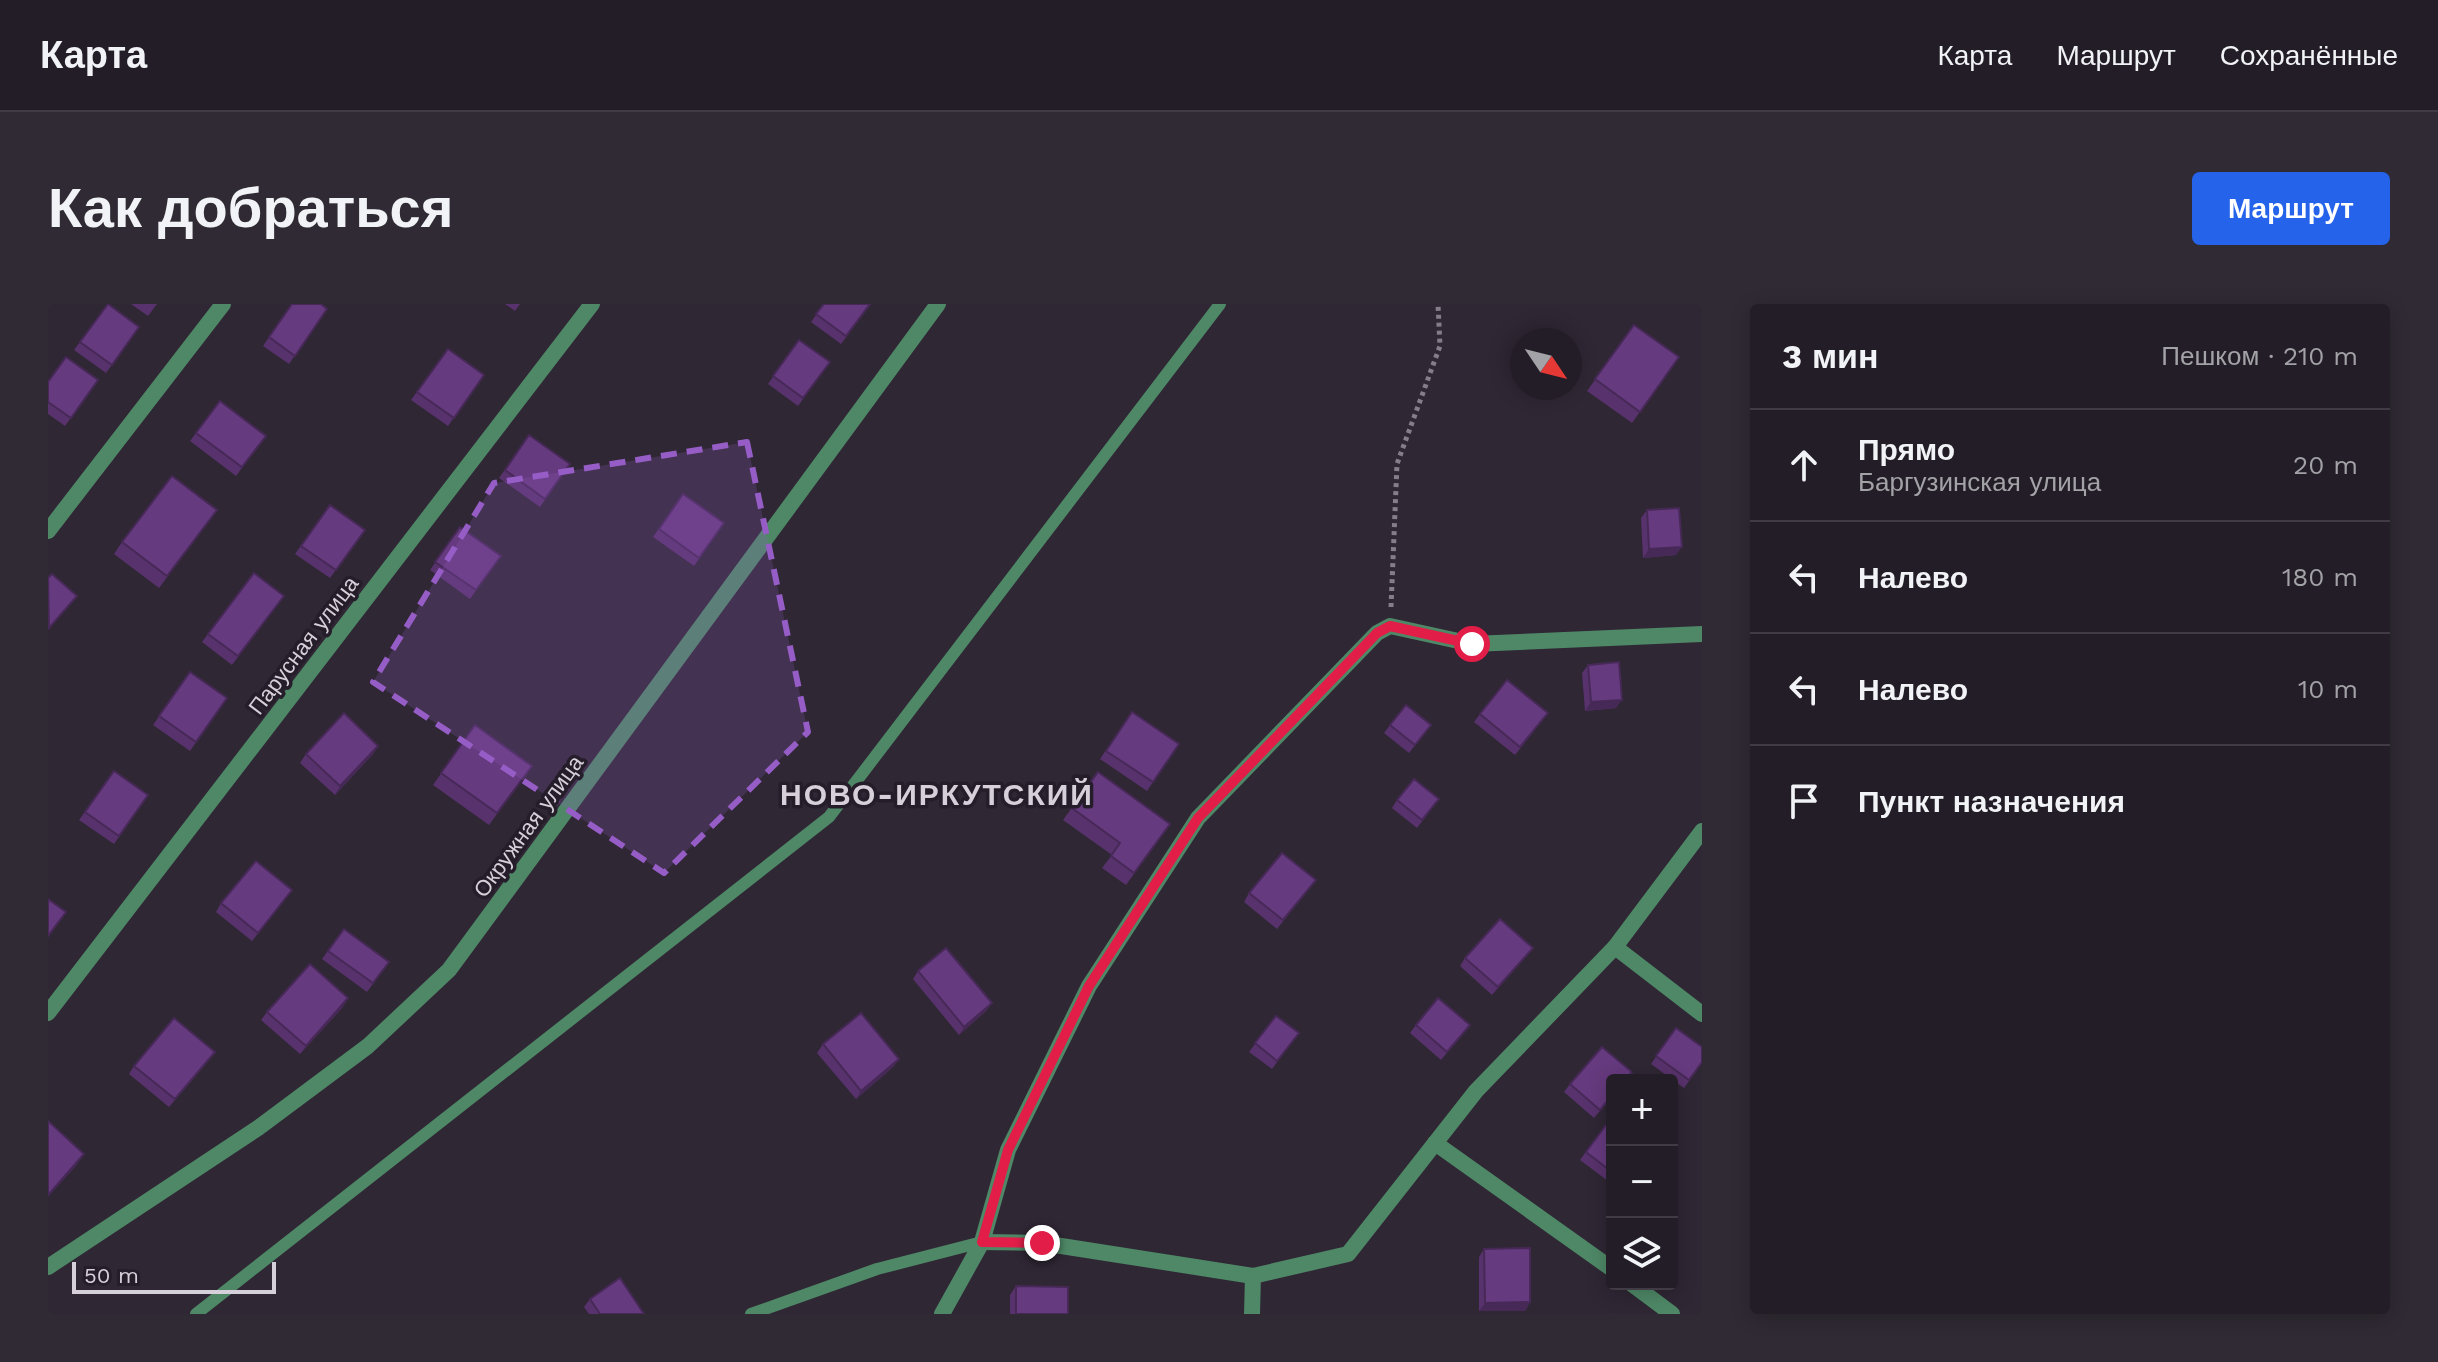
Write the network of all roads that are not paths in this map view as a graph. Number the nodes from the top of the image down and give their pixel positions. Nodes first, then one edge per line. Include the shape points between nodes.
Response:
1 (223, 304) edge
2 (592, 304) edge
3 (938, 304) edge
4 (1220, 304) edge
5 (48, 531) edge
6 (1702, 634) edge
7 (1702, 831) edge
8 (1615, 947) junction
9 (48, 1013) edge
10 (1702, 1014) edge
11 (1435, 1143) junction
12 (982, 1242) junction
13 (1606, 1265) edge
14 (48, 1267) edge
15 (1253, 1276) junction
16 (1640, 1290) edge
17 (196, 1314) edge
18 (751, 1314) edge
19 (942, 1314) edge
20 (1252, 1314) edge
21 (1672, 1314) edge

1 - 5 street
2 - 9 street, Парусная улица
3 - 14 street, Окружная улица via 449,970 368,1046 271,1119
4 - 17 lane via 829,817
6 - 12 street via 1472,644 1390,626 1377,633 1198,818 1089,986 1008,1150
7 - 8 street
8 - 10 street
8 - 11 street via 1476,1091
11 - 13 street
11 - 15 street via 1348,1254
12 - 15 street via 1042,1243
12 - 18 lane via 877,1269
12 - 19 street
15 - 20 street
16 - 21 street

